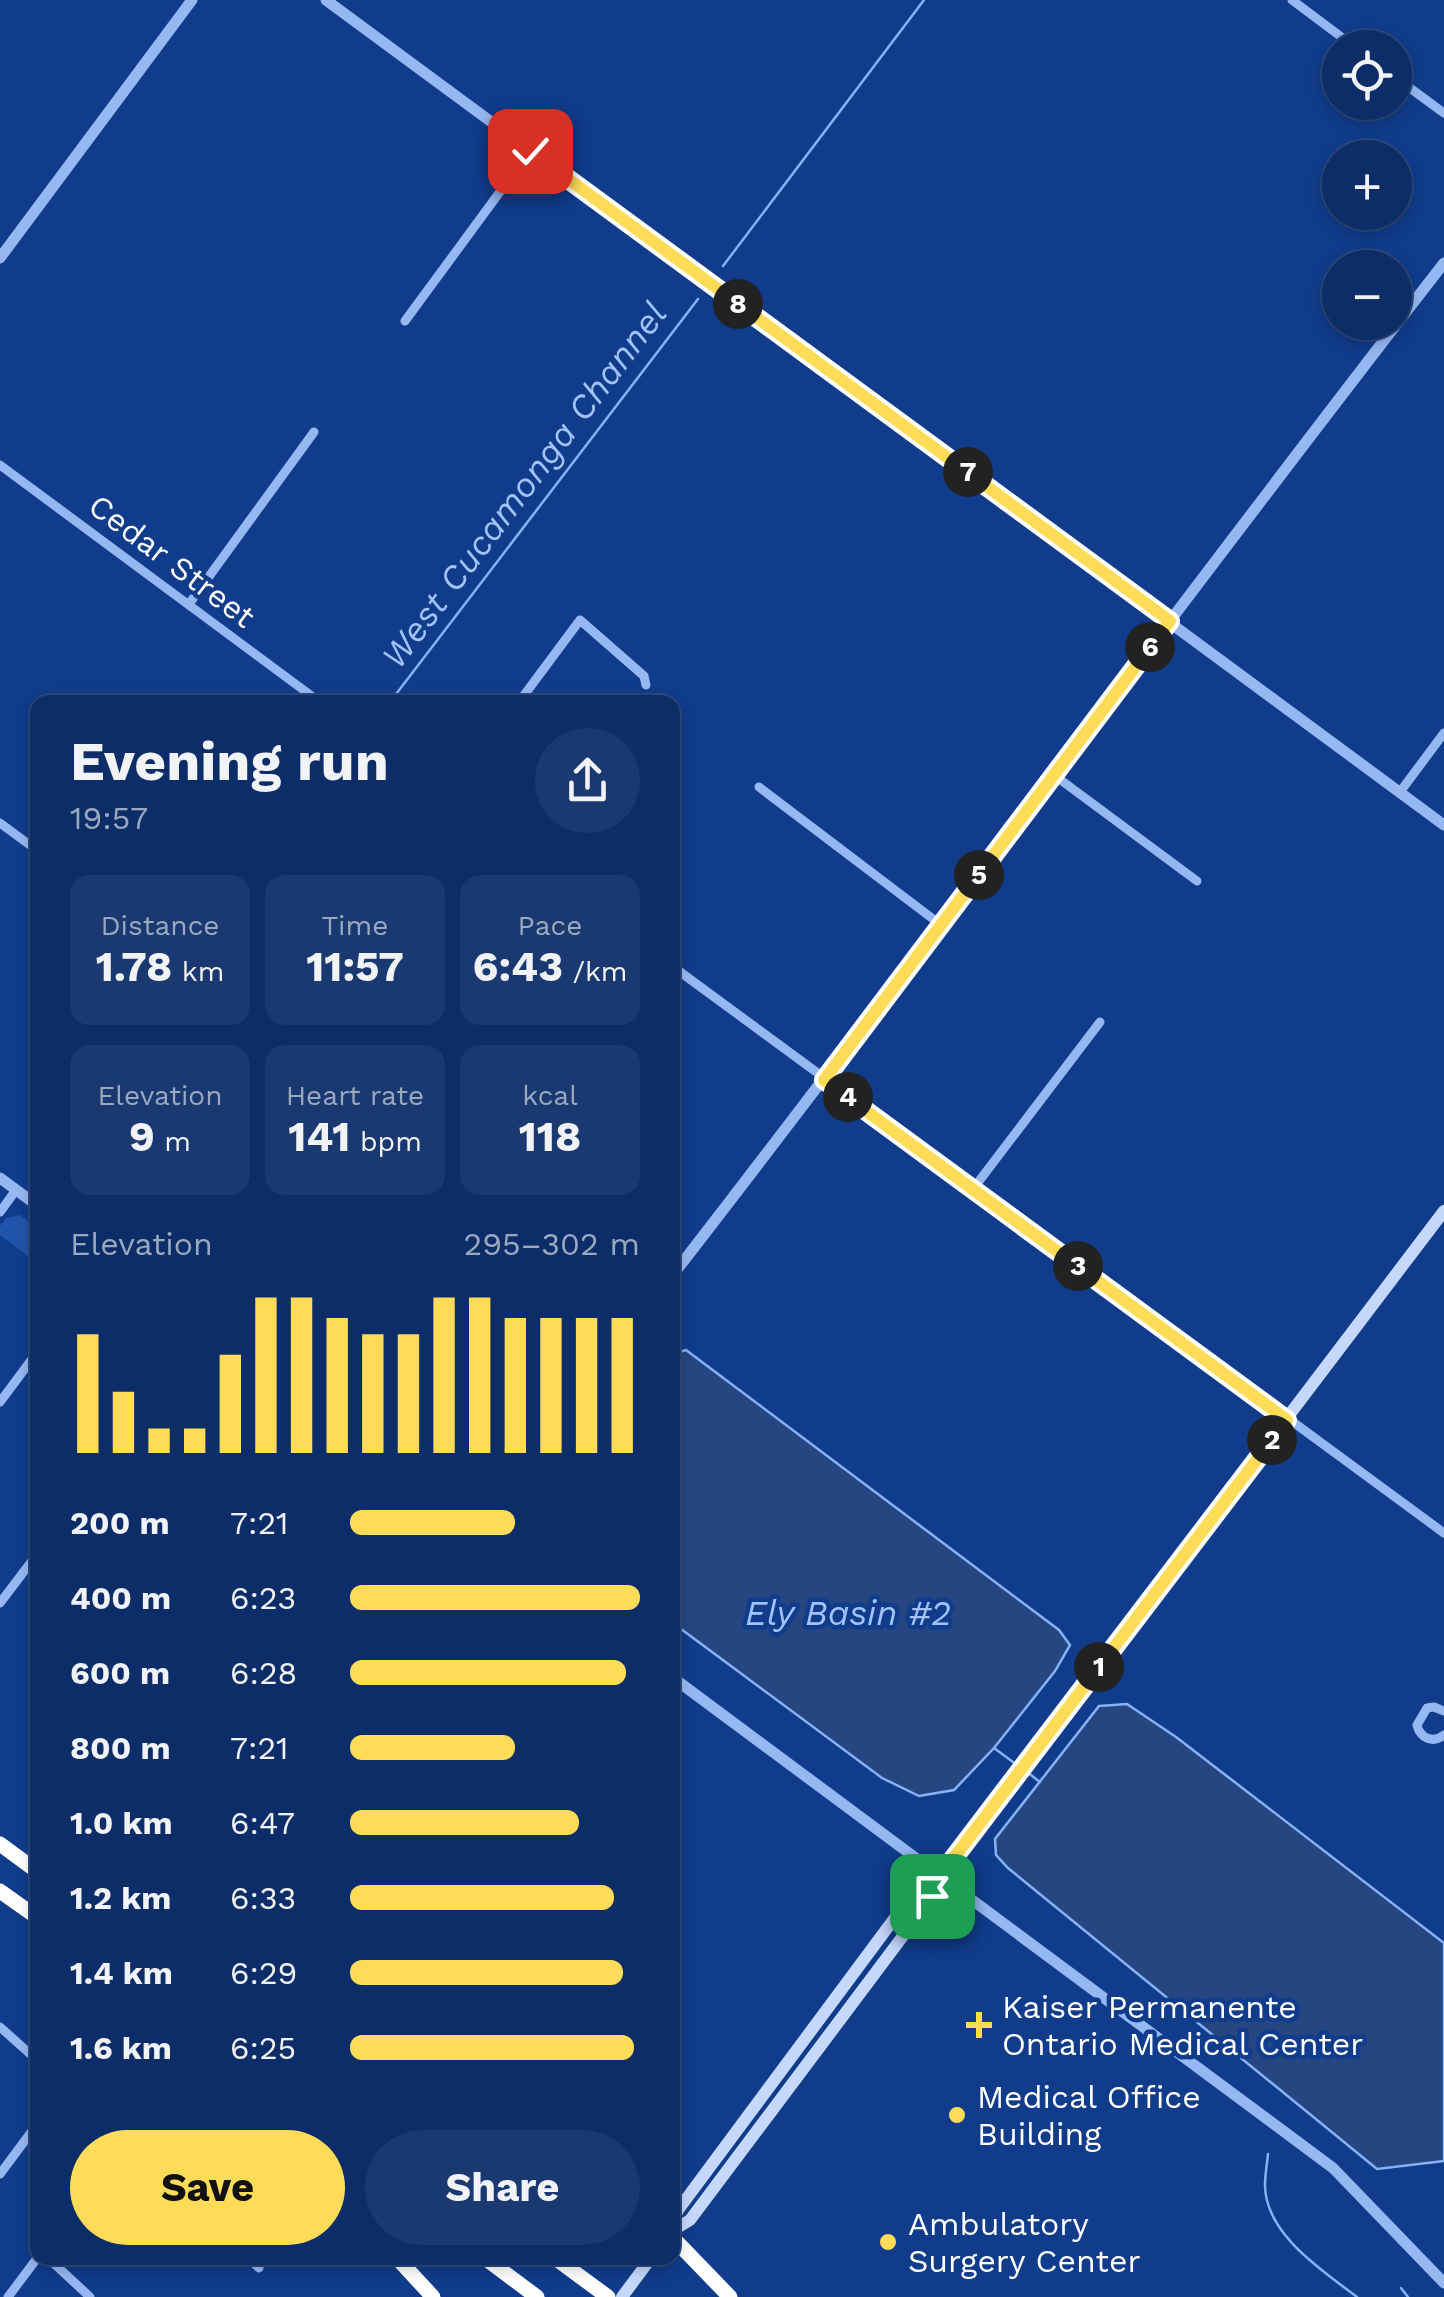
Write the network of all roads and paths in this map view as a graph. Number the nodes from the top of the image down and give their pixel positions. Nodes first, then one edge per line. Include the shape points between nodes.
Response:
1 (192, 0) edge
2 (326, 0) edge
3 (1292, 0) edge
4 (1332, 30) edge
5 (1412, 89) edge
6 (1444, 113) edge
7 (530, 151) junction
8 (0, 258) edge
9 (1444, 263) edge
10 (405, 321) dead end
11 (314, 432) dead end
12 (0, 464) edge
13 (189, 604) junction
14 (1170, 621) junction
15 (646, 686) dead end
16 (309, 695) edge
17 (524, 695) edge
18 (1444, 733) edge
19 (1054, 775) junction
20 (759, 787) dead end
21 (1400, 792) junction
22 (0, 823) edge
23 (1444, 825) edge
24 (30, 845) edge
25 (1197, 881) dead end
26 (942, 925) junction
27 (680, 972) edge
28 (1100, 1022) dead end
29 (824, 1080) junction
30 (0, 1178) edge
31 (973, 1189) junction
32 (16, 1190) junction
33 (30, 1200) edge
34 (1444, 1211) edge
35 (0, 1212) edge
36 (680, 1266) edge
37 (30, 1362) edge
38 (0, 1402) edge
39 (1287, 1420) junction
40 (1444, 1534) edge
41 (30, 1564) edge
42 (0, 1603) edge
43 (680, 1683) edge
44 (1444, 1710) edge
45 (1444, 1735) edge
46 (0, 1842) edge
47 (30, 1863) edge
48 (940, 1876) junction
49 (0, 1890) edge
50 (30, 1912) edge
51 (0, 2027) edge
52 (30, 2054) edge
53 (30, 2134) edge
54 (0, 2174) edge
55 (680, 2207) edge
56 (680, 2240) edge
57 (32, 2265) edge
58 (56, 2265) edge
59 (256, 2265) edge
60 (403, 2265) edge
61 (494, 2265) edge
62 (565, 2265) edge
63 (646, 2265) edge
64 (259, 2268) dead end
65 (1444, 2283) edge
66 (603, 2293) edge
67 (8, 2297) edge
68 (90, 2297) edge
69 (433, 2297) edge
70 (537, 2297) edge
71 (622, 2297) edge
72 (730, 2297) edge

1 - 8 street
2 - 7 street
3 - 4 street
5 - 6 street
7 - 10 street
7 - 14 street
9 - 14 street
11 - 13 street
12 - 13 street, Cedar Street
13 - 16 street, Cedar Street
14 - 19 street
14 - 21 street
15 - 17 street via 644,676 580,620
18 - 21 street
19 - 25 street
19 - 26 street
20 - 26 street
21 - 23 street
22 - 24 street
26 - 29 street
27 - 29 street
28 - 31 street
29 - 31 street
29 - 36 street
30 - 32 street
31 - 39 street
32 - 33 street
32 - 35 street
34 - 39 main road
37 - 38 street
39 - 40 street
39 - 48 main road
41 - 42 street
43 - 48 street
44 - 45 street via 1427,1708 1417,1724 1428,1739
46 - 47 highway
48 - 55 main road via 917,1888
48 - 65 street via 1333,2168
49 - 50 highway
51 - 52 street
53 - 54 street
56 - 72 highway
57 - 67 street
58 - 68 street
59 - 64 street
60 - 69 highway
61 - 70 highway
62 - 66 highway
63 - 71 main road

